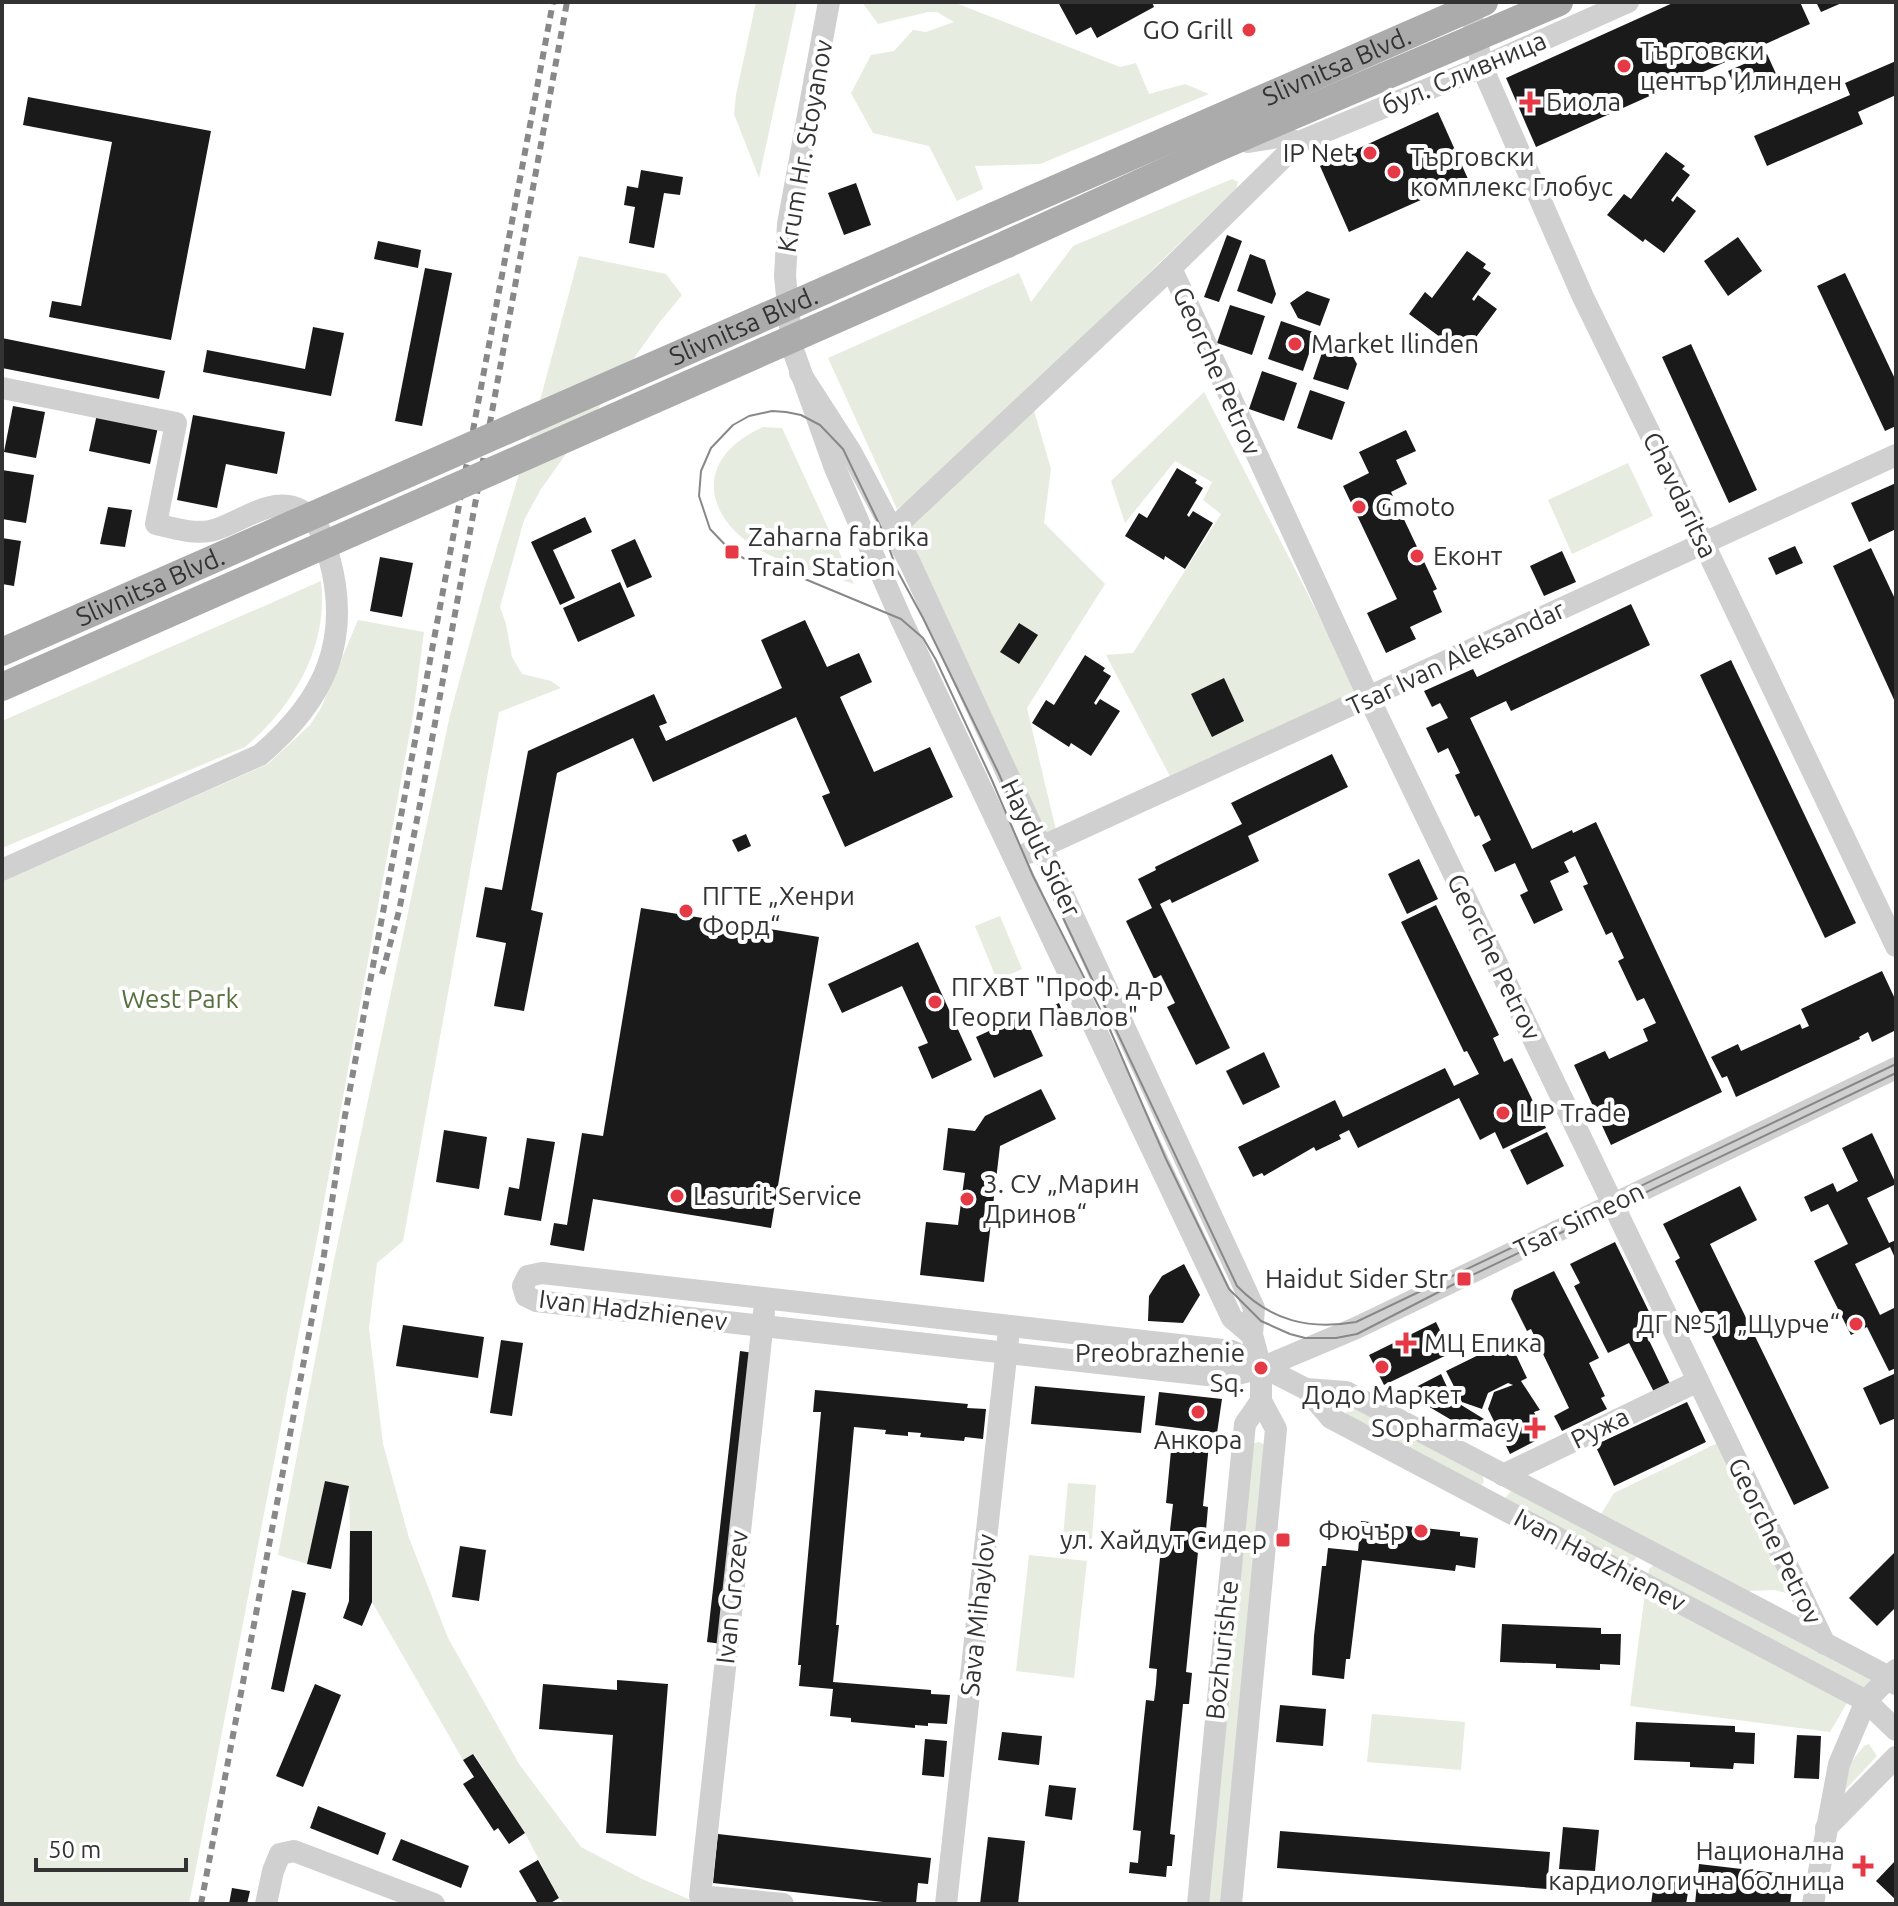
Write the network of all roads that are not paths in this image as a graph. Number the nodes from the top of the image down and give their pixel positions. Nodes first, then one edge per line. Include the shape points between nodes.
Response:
1 (829, 2) edge
2 (1559, 2) edge
3 (1628, 2) edge
4 (1475, 4) edge
5 (1476, 39) junction
6 (1482, 67) junction
7 (1299, 142) junction
8 (1219, 147) junction
9 (1171, 268) junction
10 (786, 290) joint
11 (800, 373) junction
12 (2, 388) edge
13 (1896, 455) edge
14 (893, 529) junction
15 (867, 543) junction
16 (1704, 544) junction
17 (2, 652) edge
18 (2, 687) edge
19 (1369, 698) junction
20 (1042, 847) junction
21 (1015, 859) junction
22 (2, 870) edge
23 (1896, 946) edge
24 (1896, 1068) edge
25 (1613, 1204) junction
26 (766, 1298) junction
27 (1010, 1326) junction
28 (763, 1327) junction
29 (1252, 1335) junction
30 (1007, 1354) junction
31 (1261, 1368) junction
32 (1698, 1381) junction
33 (1306, 1389) junction
34 (1261, 1401) junction
35 (1503, 1475) junction
36 (1825, 1644) junction
37 (1894, 1677) edge
38 (1866, 1701) junction
39 (1896, 1730) edge
40 (1896, 1757) edge
41 (1825, 1828) junction
42 (266, 1904) edge
43 (434, 1904) edge
44 (783, 1904) edge
45 (946, 1904) edge
46 (1198, 1904) edge
47 (1231, 1904) edge
48 (1813, 1904) edge

1 - 10 street, Krum Hr. Stoyanov via 788,224
2 - 5 main road, Slivnitsa Blvd.
3 - 6 street, бул. Сливница
4 - 5 street, Chavdaritsa
4 - 17 main road, Slivnitsa Blvd., bridge
5 - 6 street, Chavdaritsa
5 - 8 main road, Slivnitsa Blvd.
6 - 7 street, бул. Сливница
6 - 16 street, Chavdaritsa via 1583,297
7 - 8 street, Slivnitsa Blvd. via 1278,137
7 - 9 street
8 - 18 main road, Slivnitsa Blvd., bridge
9 - 14 street
9 - 19 street, Georche Petrov
10 - 11 street, Haydut Sider
11 - 14 street, Haydut Sider
11 - 15 street, Haydut Sider
12 - 22 street via 176,423 156,524 205,532 269,508 295,508 316,523 325,541 339,616 333,655 312,699 260,755
13 - 16 street, Tsar Ivan Aleksandar
14 - 15 street
14 - 20 street, Haydut Sider
15 - 21 street, Haydut Sider
16 - 19 street, Tsar Ivan Aleksandar
16 - 23 street, Chavdaritsa
19 - 20 street, Tsar Ivan Aleksandar
19 - 25 street, Georche Petrov
20 - 21 street, Tsar Ivan Aleksandar
20 - 29 street, Haydut Sider via 1254,1308
21 - 29 street, Haydut Sider via 1232,1318
24 - 25 street, Tsar Simeon
25 - 31 street, Tsar Simeon
25 - 32 street, Georche Petrov
26 - 27 street, Ivan Hadzhienev
26 - 28 street, Ivan Grozev
26 - 28 street, Ivan Hadzhienev via 542,1273 528,1276 523,1286 526,1296 536,1301
27 - 30 street, Sava Mihaylov
27 - 31 street, Ivan Hadzhienev via 1232,1351
28 - 30 street, Ivan Hadzhienev
28 - 44 street, Ivan Grozev via 700,1896
29 - 31 street, Haydut Sider
30 - 31 street, Ivan Hadzhienev via 1225,1377
30 - 45 street, Sava Mihaylov
31 - 33 street, Ivan Hadzhienev
31 - 34 street, Bozhurishte
32 - 35 street, Ружа
32 - 36 street, Georche Petrov
33 - 35 street, Ivan Hadzhienev via 1346,1392
33 - 38 street, Ivan Hadzhienev via 1331,1418
34 - 46 street, Bozhurishte via 1245,1424
34 - 47 street, Bozhurishte via 1276,1429
35 - 36 street, Ivan Hadzhienev
36 - 37 street, Ivan Hadzhienev
37 - 38 street
38 - 39 street, Ivan Hadzhienev
38 - 41 street via 1839,1764
40 - 41 street
41 - 48 street
42 - 43 street via 280,1854 294,1851

